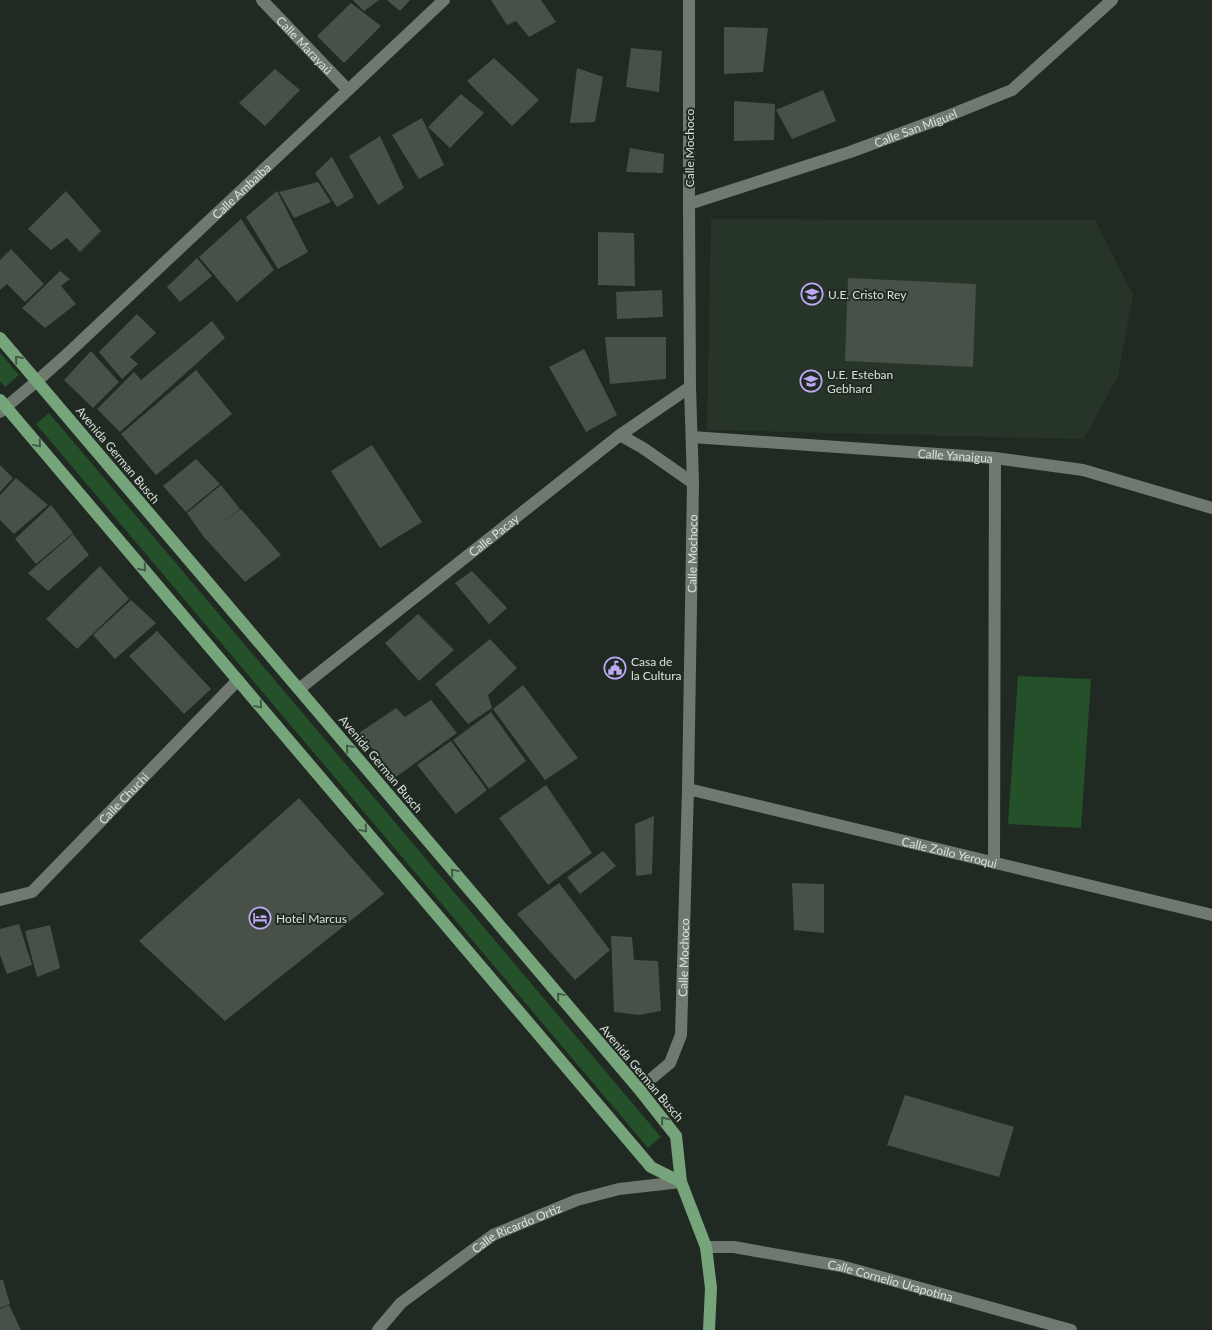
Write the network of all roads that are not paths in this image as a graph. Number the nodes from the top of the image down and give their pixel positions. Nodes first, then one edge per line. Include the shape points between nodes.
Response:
1 (262, 0) edge
2 (444, 0) edge
3 (689, 0) edge
4 (1112, 0) edge
5 (348, 90) junction
6 (689, 204) junction
7 (0, 338) edge
8 (37, 381) junction
9 (690, 386) junction
10 (2, 406) edge
11 (620, 435) junction
12 (692, 437) junction
13 (995, 458) junction
14 (693, 483) junction
15 (1212, 508) edge
16 (238, 680) junction
17 (299, 689) junction
18 (688, 789) junction
19 (994, 863) junction
20 (0, 900) edge
21 (1212, 914) edge
22 (638, 1089) junction
23 (681, 1182) junction
24 (706, 1247) junction
25 (378, 1330) edge
26 (709, 1330) edge
27 (1071, 1330) edge

1 - 5 street, Calle Marayaú
2 - 5 street, Calle Ambaiba
3 - 6 street, Calle Mochoco
4 - 6 street, Calle San Miguel via 1012,90 850,152
5 - 8 street, Calle Ambaiba
6 - 9 street, Calle Mochoco
8 -> 7 main road, Avenida German Busch
8 - 10 street, Calle Ambaiba
8 - 17 main road, Avenida German Busch
9 - 11 street, Calle Pacay
9 - 12 street, Calle Mochoco
10 -> 16 main road
11 - 14 street
11 - 17 street, Calle Pacay
12 - 13 street, Calle Yanaigua
12 - 14 street, Calle Mochoco
13 - 15 street, Calle Yanaigua via 1083,470
13 - 19 street
14 - 18 street, Calle Mochoco
16 - 20 street, Calle Chuchi via 32,892
16 -> 23 main road via 651,1167
22 -> 17 main road, Avenida German Busch
18 - 19 street, Calle Zoilo Yeroqui
18 - 22 street, Calle Mochoco via 681,1035 670,1063
19 - 21 street, Calle Zoilo Yeroqui
23 -> 22 main road, Avenida German Busch via 676,1136
23 - 24 main road, Avenida German Busch
23 - 25 street, Calle Ricardo Ortiz via 619,1189 577,1200 493,1235 401,1303
24 - 26 main road, Avenida German Busch via 711,1288
24 - 27 street, Calle Cornelio Urapotina via 734,1247 841,1266

